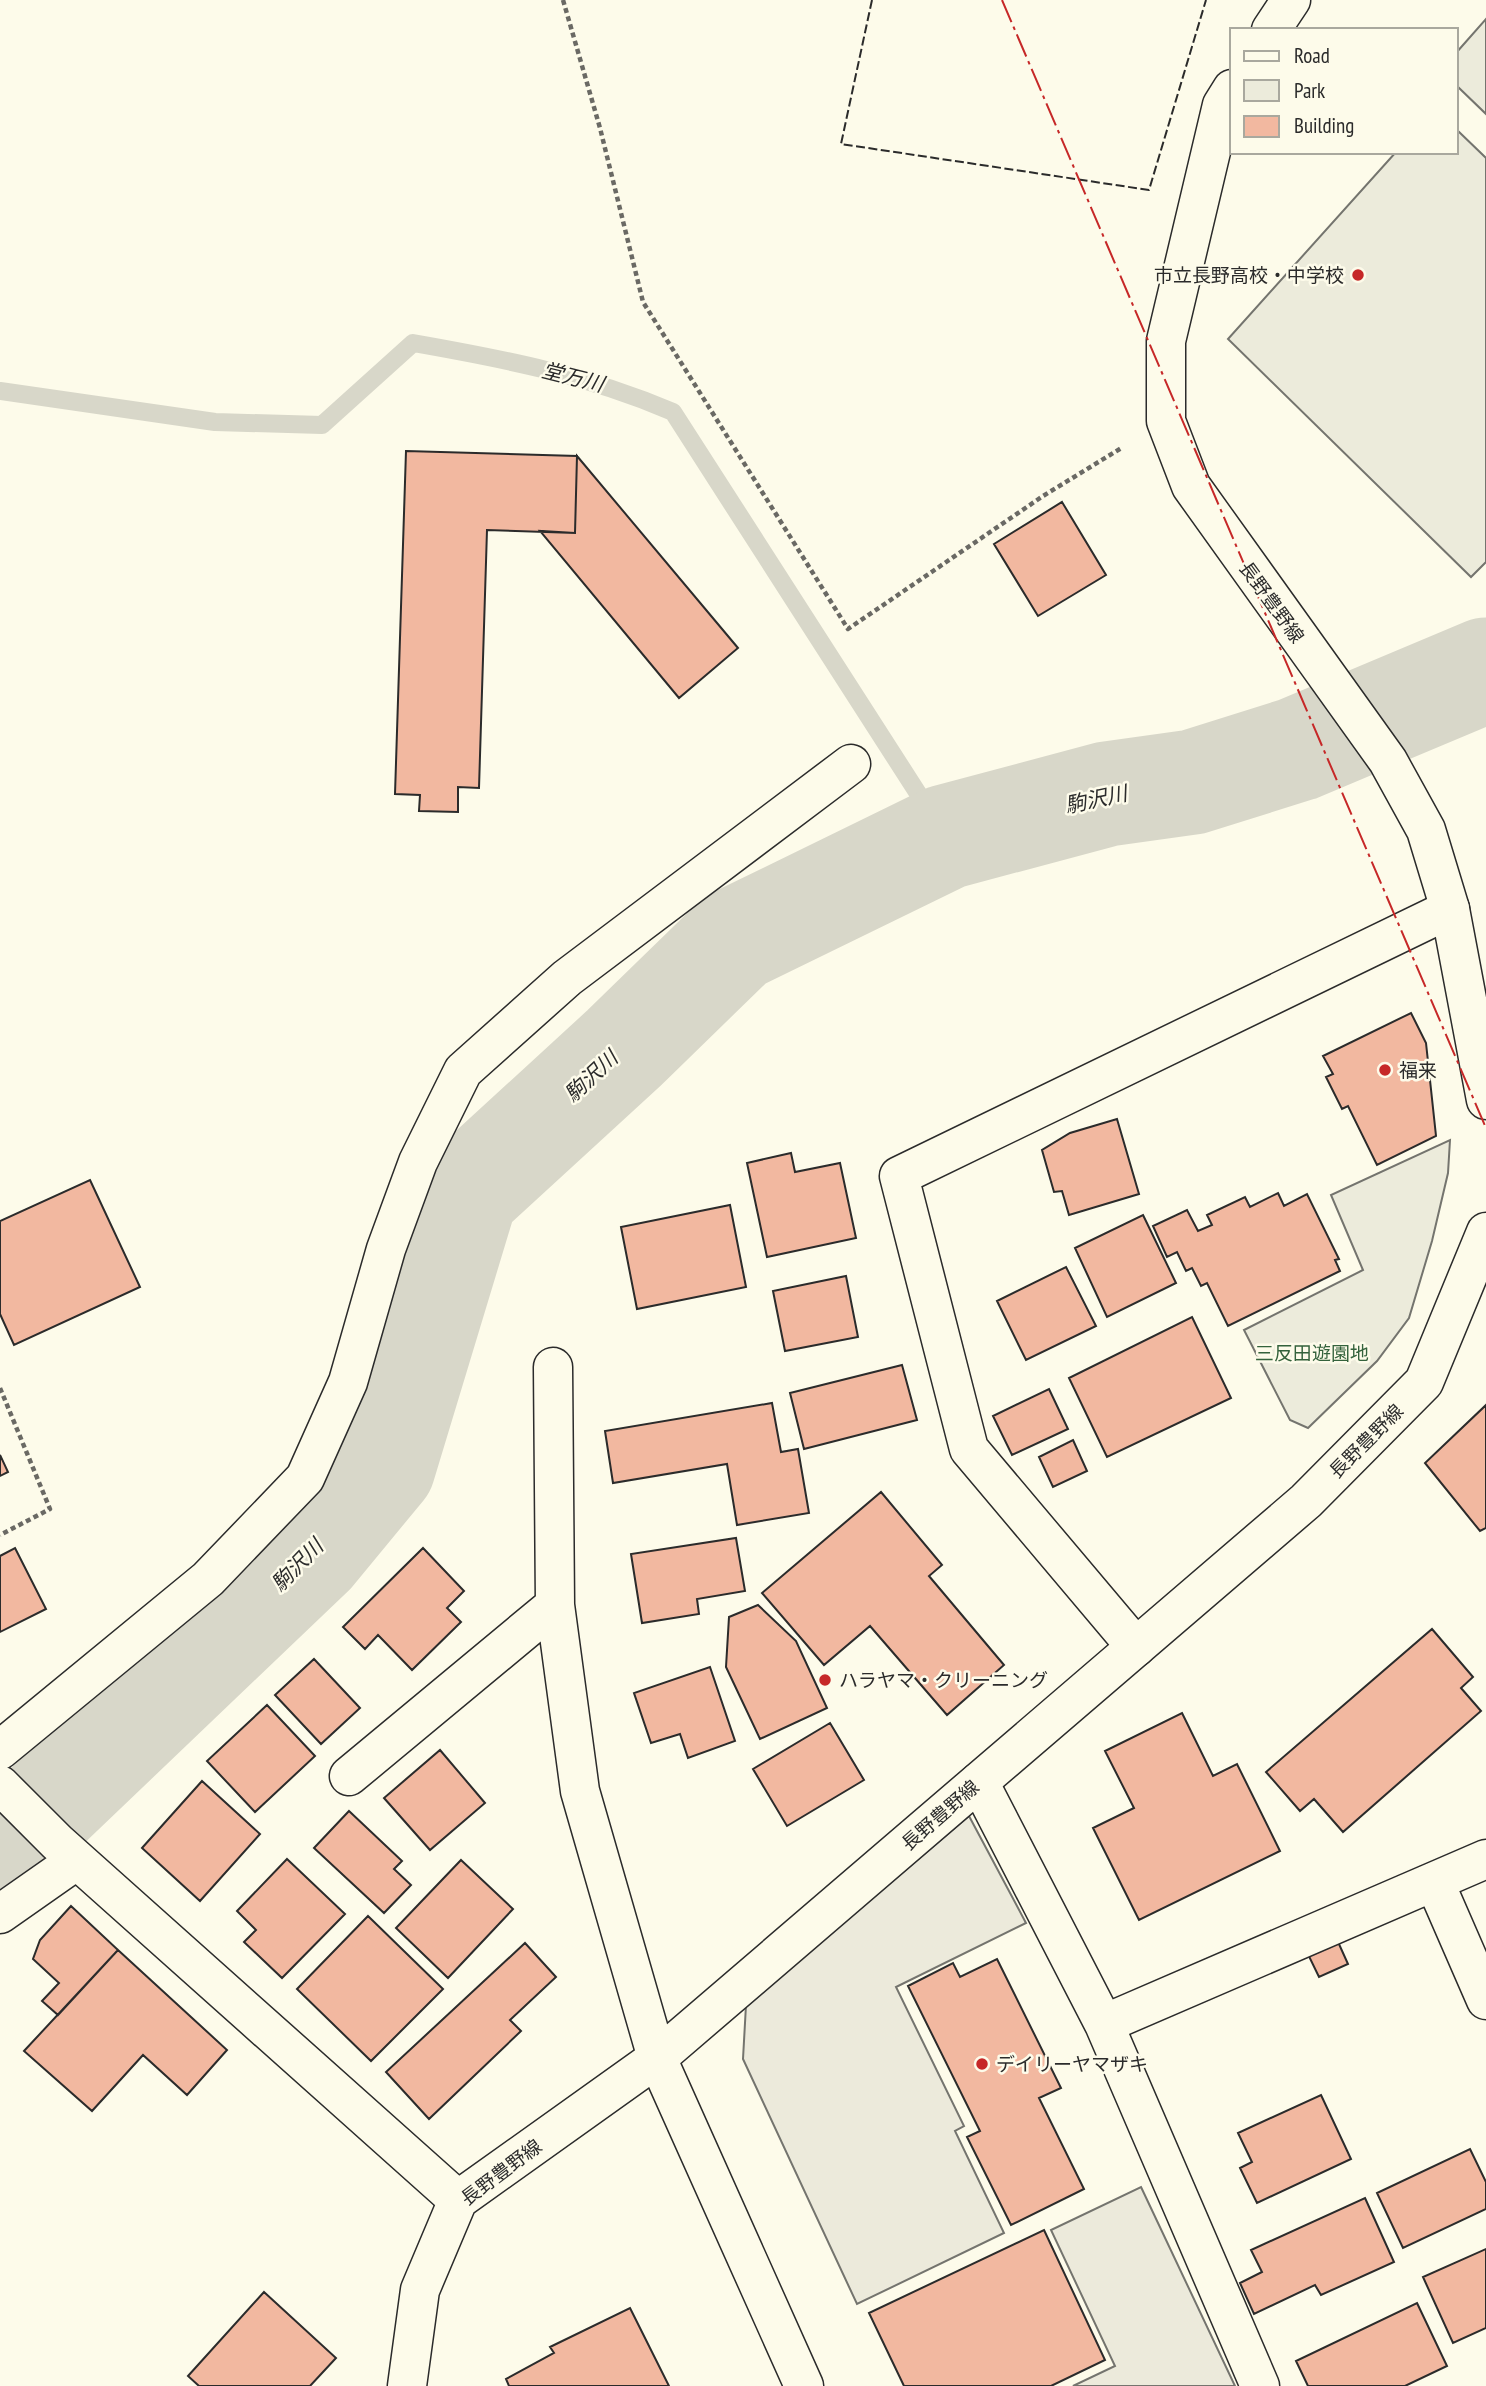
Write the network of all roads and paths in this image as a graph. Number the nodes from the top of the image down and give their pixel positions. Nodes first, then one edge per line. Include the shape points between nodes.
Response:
1 (563, 0) edge
2 (1291, 0) edge
3 (1272, 28) edge
4 (1230, 92) edge
5 (1166, 421) junction
6 (851, 764) dead end
7 (1450, 909) junction
8 (1486, 1100) edge
9 (1486, 1233) edge
10 (553, 1367) dead end
11 (0, 1388) edge
12 (0, 1535) edge
13 (555, 1605) junction
14 (1136, 1647) junction
15 (0, 1749) edge
16 (349, 1776) dead end
17 (979, 1782) junction
18 (0, 1785) edge
19 (67, 1851) junction
20 (1486, 1859) edge
21 (1434, 1883) junction
22 (0, 1914) edge
23 (1486, 2000) edge
24 (1104, 2024) junction
25 (657, 2058) junction
26 (458, 2200) junction
27 (407, 2386) edge
28 (804, 2386) edge
29 (1260, 2386) edge

1 - 5 path via 643,302 848,629 1043,495
2 - 3 street
4 - 5 street, 長野豊野線 via 1222,105 1166,341
5 - 7 street, 長野豊野線 via 1191,486 1388,761 1426,830
6 - 15 street via 566,978 463,1071 418,1162 386,1249 348,1382 305,1478 208,1579
7 - 8 street, 長野豊野線
7 - 14 street via 899,1176 970,1449
9 - 14 street, 長野豊野線 via 1424,1382 1306,1501
10 - 13 street
11 - 12 path via 50,1509
13 - 16 street
13 - 25 street via 580,1791
14 - 17 street, 長野豊野線
17 - 24 street
17 - 25 street, 長野豊野線
18 - 19 street
19 - 22 street
19 - 26 street
20 - 21 street
21 - 23 street
21 - 24 street
24 - 29 street
25 - 26 street, 長野豊野線
25 - 28 street
26 - 27 street, 長野豊野線 via 420,2290

